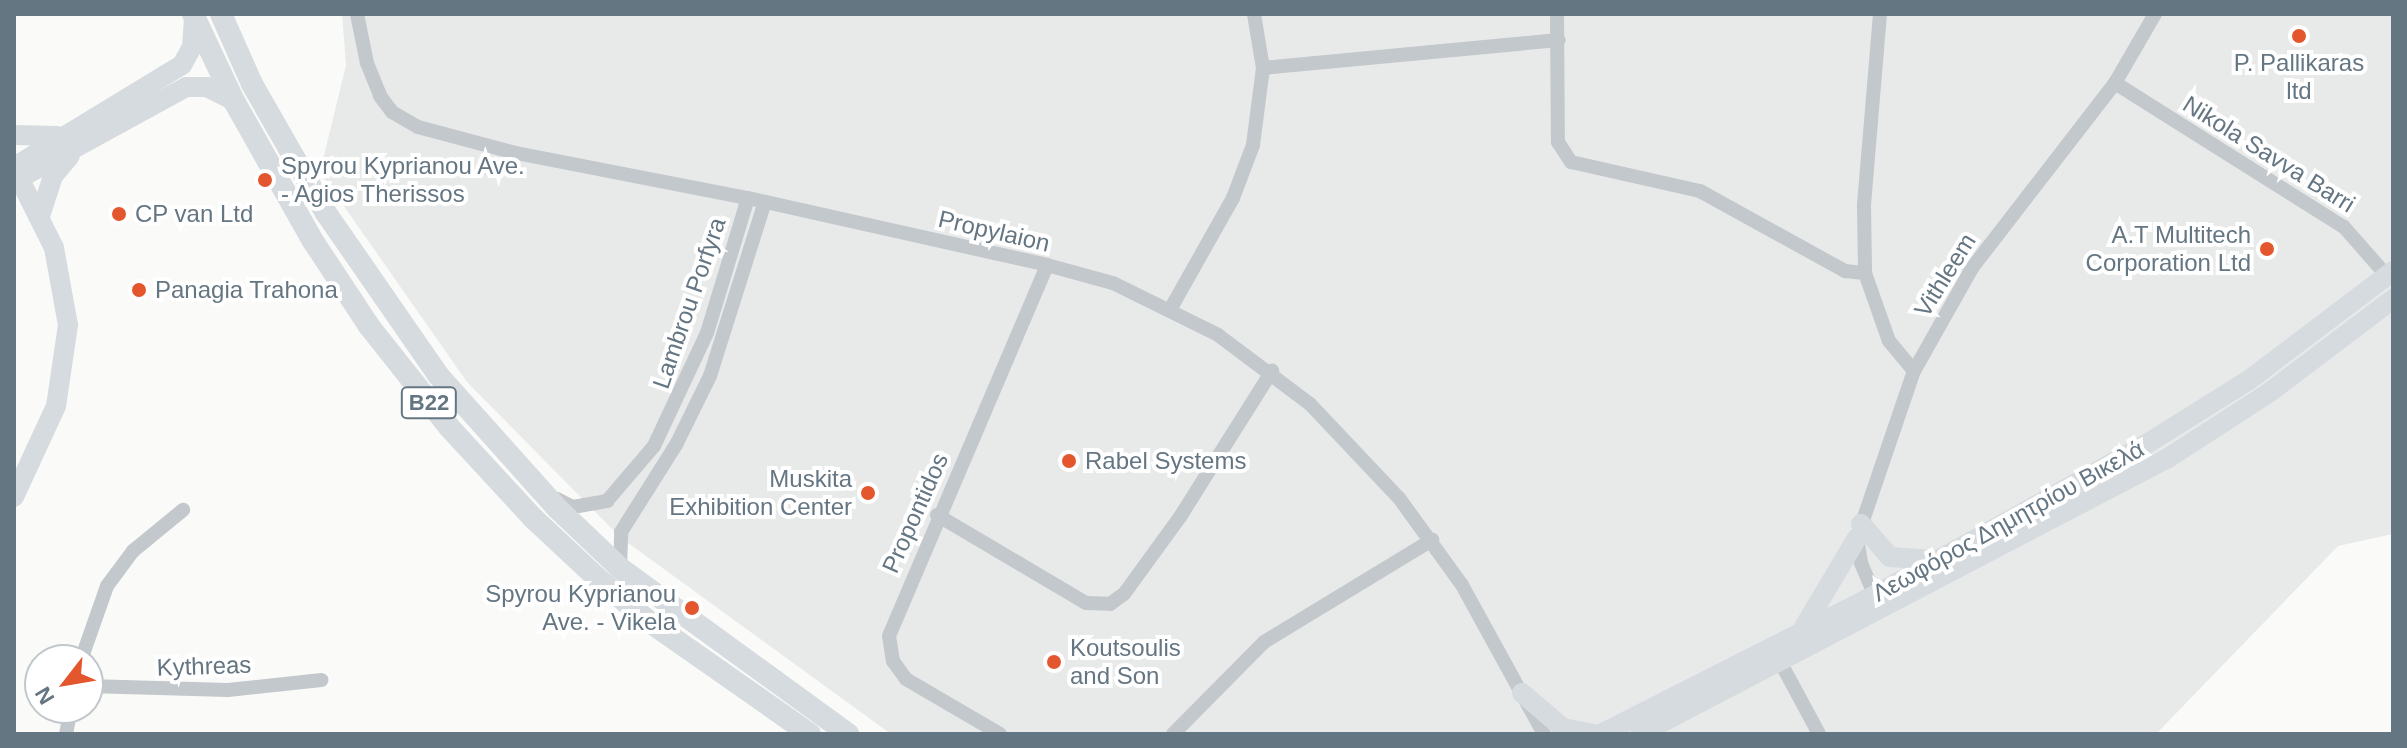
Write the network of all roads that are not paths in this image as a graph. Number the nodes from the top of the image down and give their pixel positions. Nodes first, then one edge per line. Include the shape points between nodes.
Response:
1 (221, 14) edge
2 (357, 14) edge
3 (1254, 14) edge
4 (1557, 14) edge
5 (1880, 14) edge
6 (2155, 14) edge
7 (194, 16) edge
8 (1559, 40) junction
9 (1263, 68) junction
10 (2115, 83) junction
11 (234, 101) junction
12 (14, 135) edge
13 (73, 140) junction
14 (16, 171) edge
15 (748, 198) junction
16 (765, 202) junction
17 (40, 216) junction
18 (1047, 265) junction
19 (1865, 273) junction
20 (2390, 274) edge
21 (2393, 299) edge
22 (1171, 308) junction
23 (1272, 371) junction
24 (1914, 371) junction
25 (529, 476) junction
26 (14, 497) edge
27 (183, 510) dead end
28 (937, 515) junction
29 (1859, 531) junction
30 (1432, 540) junction
31 (1938, 559) junction
32 (621, 569) junction
33 (1878, 603) junction
34 (1799, 633) junction
35 (87, 644) edge
36 (1777, 655) junction
37 (321, 680) dead end
38 (104, 686) edge
39 (1522, 693) junction
40 (810, 734) edge
41 (848, 734) edge
42 (1000, 734) edge
43 (1173, 734) edge
44 (1544, 734) edge
45 (1595, 734) edge
46 (1601, 734) edge
47 (1640, 734) edge
48 (1819, 734) edge

1 - 25 main road, B22 via 275,127 371,286 438,375
2 - 15 street, Propylaion via 375,86 392,112 409,123 516,153
3 - 9 street
4 - 8 street
5 - 19 street via 1864,206
6 - 10 street, Vithleem
7 - 11 main road, B22
7 - 13 main road via 192,47 182,65
8 - 9 street
8 - 19 street via 1558,142 1571,162 1700,191 1845,271
9 - 22 street via 1257,125 1241,182
10 - 20 street, Nikola Savva Barri via 2344,227
10 - 24 street, Vithleem via 1972,268
11 - 13 main road via 207,87 186,87
11 - 40 main road, B22 via 340,283 449,427 596,577 647,620
12 - 13 main road
13 - 14 main road
13 - 17 main road via 53,176
14 - 17 main road
15 - 16 street, Propylaion
15 - 25 street, Lambrou Porfyra via 691,372 635,475 616,496 583,507 561,503
16 - 18 street, Propylaion
16 - 32 street, Lambrou Porfyra via 701,398 621,532
17 - 26 main road via 62,271 66,356 51,422
18 - 22 street, Propylaion via 1113,283
18 - 28 street, Propontidos
19 - 24 street via 1889,341
20 - 31 main road, Λεωφόρος Δημητρίου Βικελά via 2249,380 2145,445
21 - 33 main road, Λεωφόρος Δημητρίου Βικελά via 2212,432
22 - 23 street, Propylaion
23 - 28 street via 1180,517 1124,594 1110,604 1086,603
23 - 30 street, Propylaion via 1364,458
24 - 29 street, Vithleem
25 - 32 main road, B22
27 - 35 street via 133,551 107,586
28 - 42 street, Propontidos via 891,624 891,655 911,684
29 - 31 main road via 1890,557
29 - 33 street
29 - 34 main road via 1827,595
30 - 39 street, Propylaion
30 - 43 street via 1264,642
31 - 33 main road, Λεωφόρος Δημητρίου Βικελά
32 - 41 main road, B22
33 - 34 main road, Λεωφόρος Δημητρίου Βικελά
33 - 36 main road, Λεωφόρος Δημητρίου Βικελά
34 - 36 main road, Λεωφόρος Δημητρίου Βικελά
36 - 46 main road, Λεωφόρος Δημητρίου Βικελά
36 - 47 main road, Λεωφόρος Δημητρίου Βικελά
36 - 48 street
37 - 38 street, Kythreas via 228,690
39 - 44 street, Propylaion
39 - 45 main road via 1563,728

